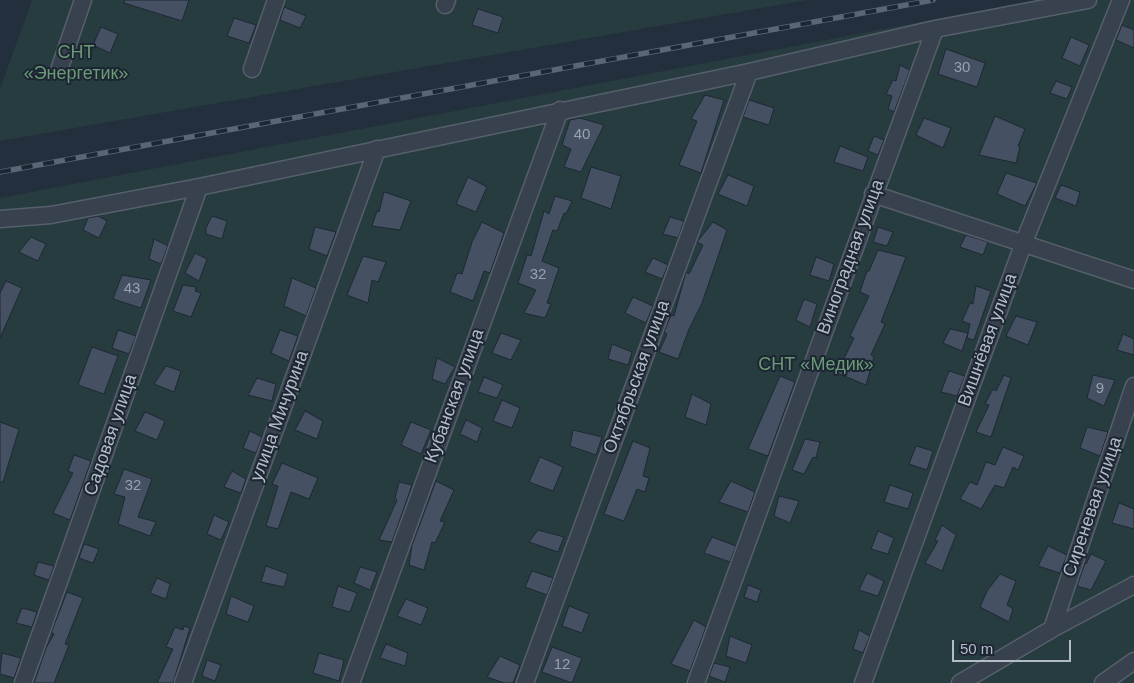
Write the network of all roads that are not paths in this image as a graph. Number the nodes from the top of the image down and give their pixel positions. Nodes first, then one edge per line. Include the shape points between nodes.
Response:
1 (83, 0) edge
2 (276, 0) edge
3 (1088, 0) edge
4 (1121, 0) edge
5 (935, 29) junction
6 (252, 69) dead end
7 (60, 70) dead end
8 (749, 72) junction
9 (560, 110) junction
10 (378, 149) junction
11 (199, 187) junction
12 (873, 194) junction
13 (0, 219) edge
14 (1024, 242) junction
15 (1134, 280) edge
16 (1134, 386) edge
17 (1134, 585) edge
18 (1052, 628) junction
19 (1134, 661) edge
20 (23, 683) edge
21 (184, 683) edge
22 (351, 683) edge
23 (525, 683) edge
24 (696, 683) edge
25 (863, 683) edge
26 (960, 683) edge
27 (1103, 683) edge

1 - 7 street
2 - 6 street
3 - 5 street
4 - 14 street, Вишнёвая улица
5 - 8 street
5 - 12 street, Виноградная улица
8 - 9 street
8 - 23 street, Октябрьская улица
9 - 10 street
9 - 22 street, Кубанская улица
10 - 11 street
10 - 21 street, улица Мичурина
11 - 13 street via 51,214
11 - 20 street, Садовая улица
12 - 14 street
12 - 24 street, Виноградная улица
14 - 15 street
14 - 25 street, Вишнёвая улица
16 - 18 street, Сиреневая улица
17 - 18 street
18 - 26 street
19 - 27 street

